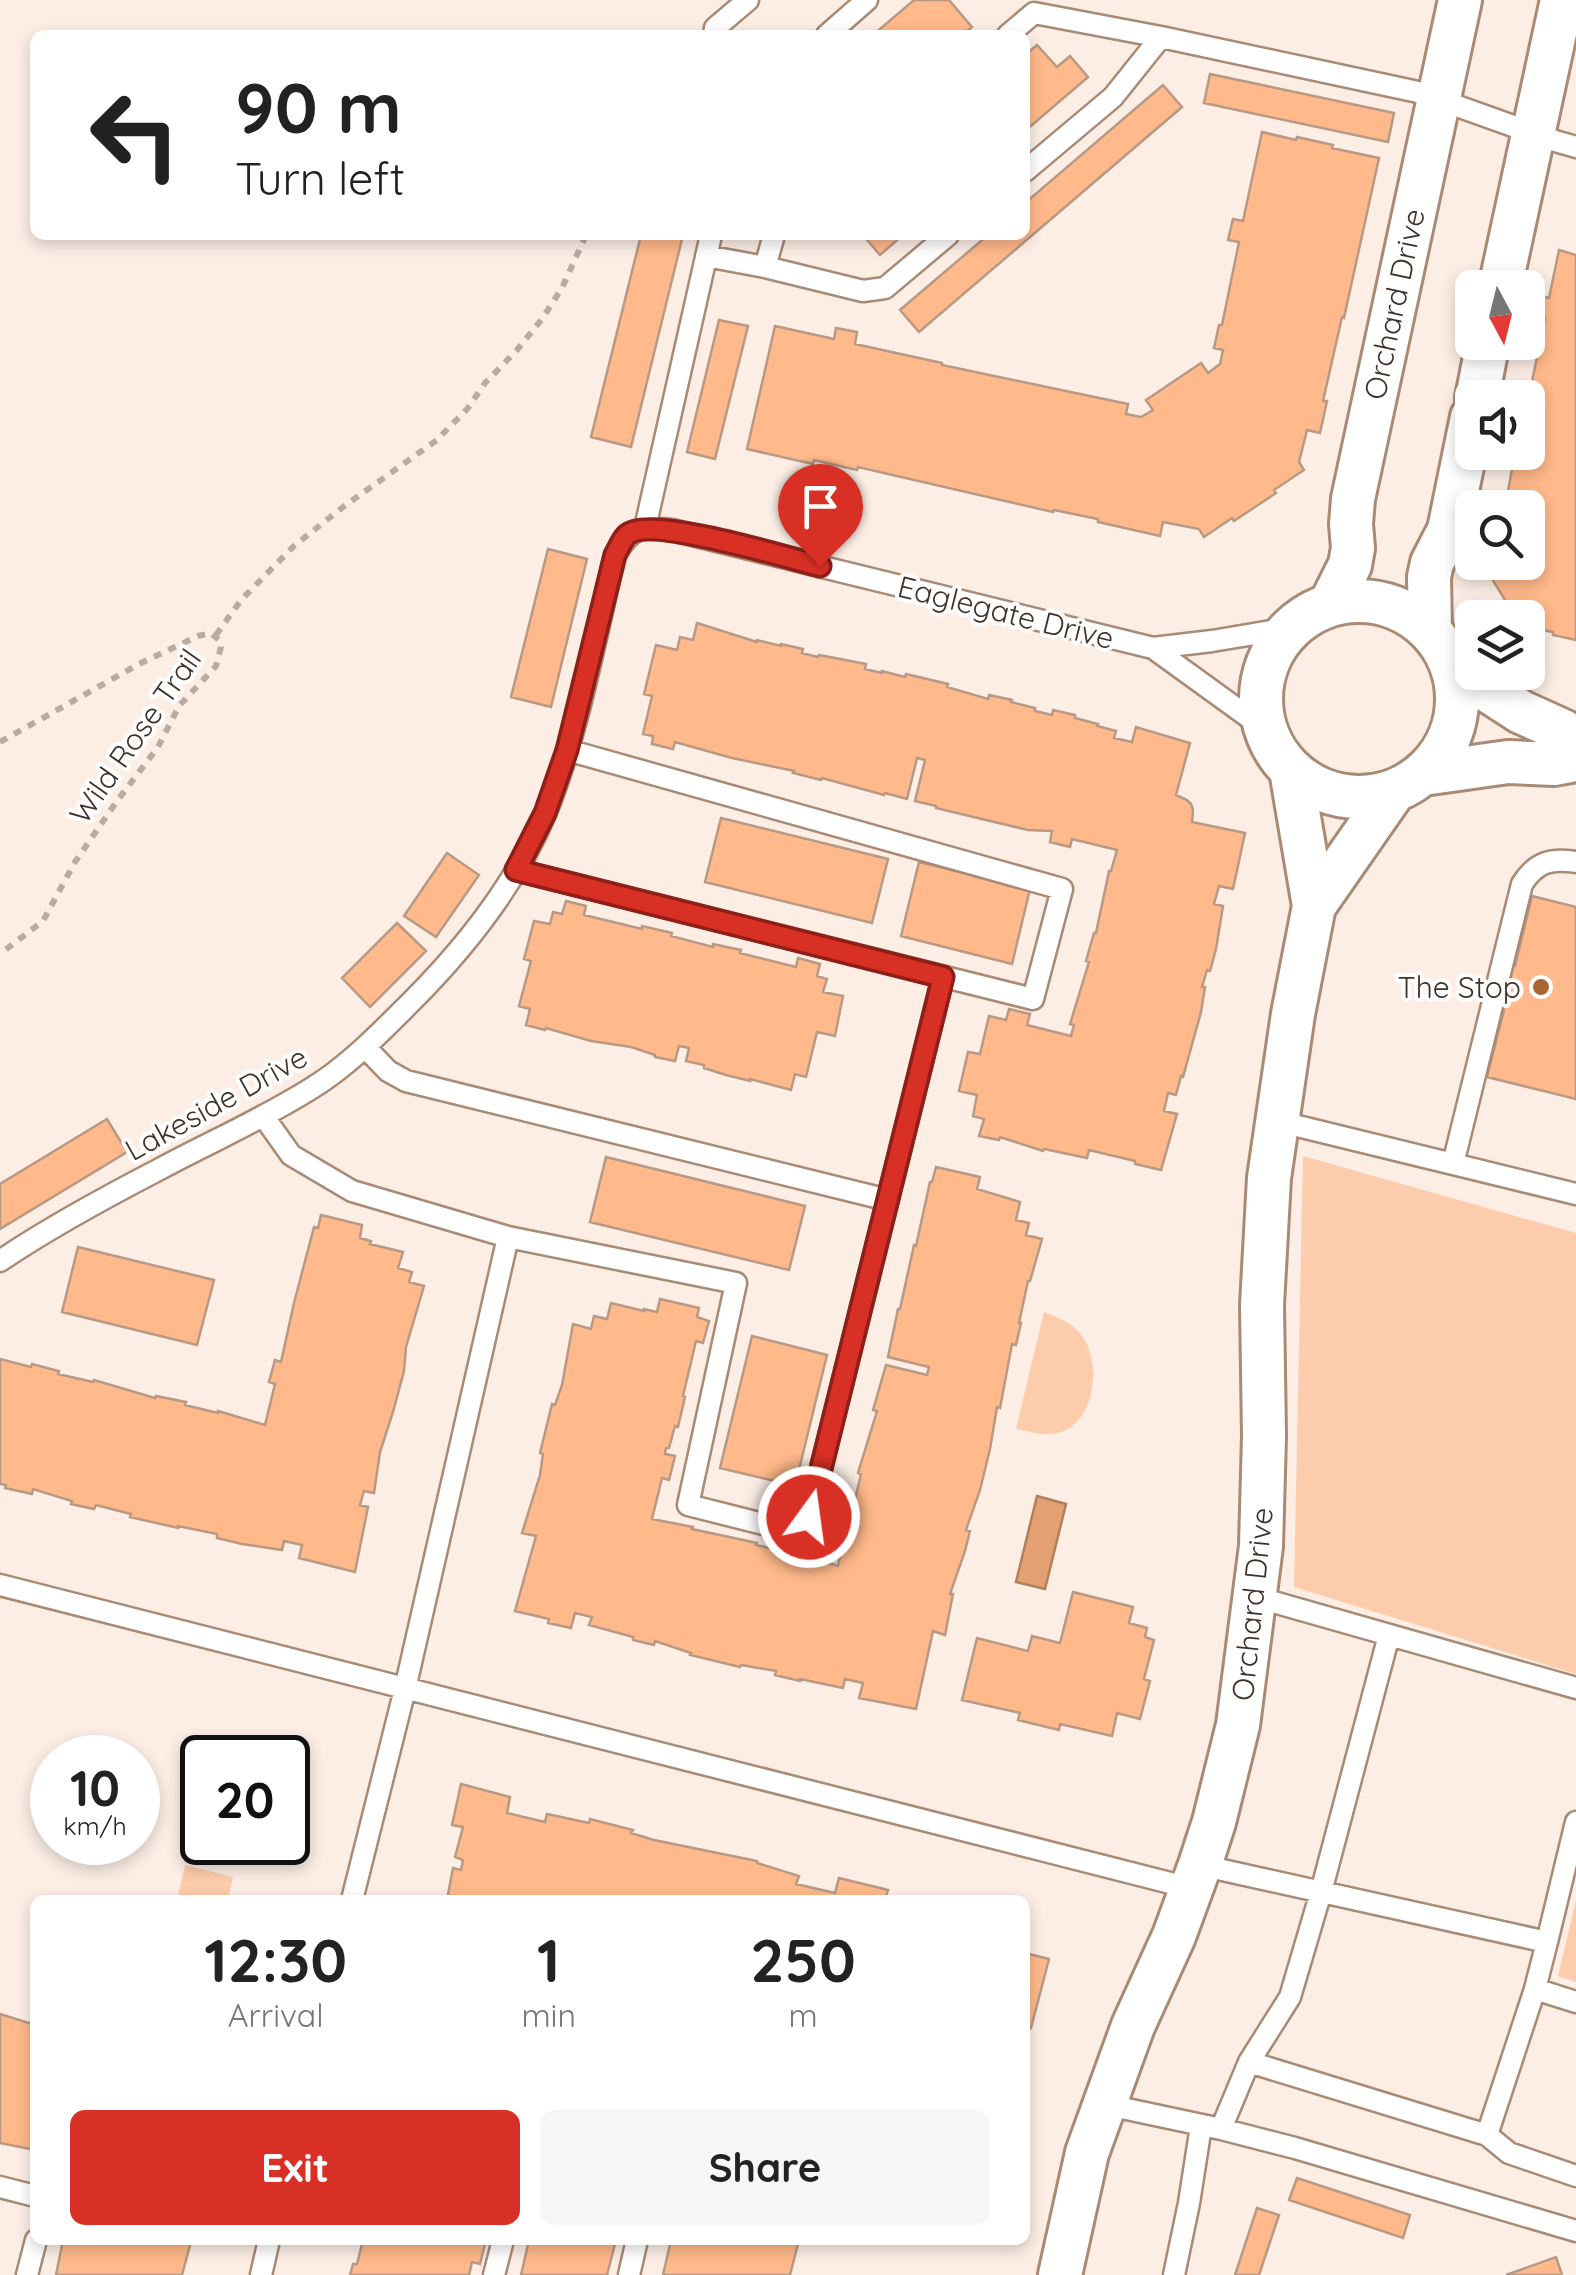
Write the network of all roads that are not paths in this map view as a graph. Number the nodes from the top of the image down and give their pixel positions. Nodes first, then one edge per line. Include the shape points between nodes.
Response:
1 (748, 0) edge
2 (867, 0) edge
3 (1460, 0) edge
4 (1562, 0) edge
5 (1028, 6) edge
6 (715, 30) edge
7 (833, 30) edge
8 (1011, 30) edge
9 (1161, 37) junction
10 (1439, 99) junction
11 (1533, 133) junction
12 (1576, 147) edge
13 (1030, 167) edge
14 (772, 240) edge
15 (942, 240) edge
16 (708, 246) edge
17 (764, 267) junction
18 (1504, 270) edge
19 (1461, 470) edge
20 (636, 531) junction
21 (1330, 604) junction
22 (1290, 628) junction
23 (1430, 629) junction
24 (1153, 648) junction
25 (1453, 668) junction
26 (1265, 729) junction
27 (1576, 743) edge
28 (567, 750) junction
29 (1576, 760) edge
30 (1291, 770) junction
31 (1409, 782) junction
32 (1576, 862) edge
33 (516, 870) junction
34 (1314, 906) junction
35 (943, 977) junction
36 (365, 1046) junction
37 (264, 1117) junction
38 (1277, 1121) junction
39 (1453, 1164) junction
40 (1576, 1194) edge
41 (888, 1200) junction
42 (508, 1237) junction
43 (0, 1261) edge
44 (0, 1585) edge
45 (1256, 1596) junction
46 (1390, 1635) junction
47 (1576, 1688) edge
48 (404, 1689) junction
49 (1576, 1822) edge
50 (1195, 1876) junction
51 (1321, 1892) junction
52 (353, 1895) edge
53 (1547, 1942) junction
54 (1534, 1989) junction
55 (1576, 2002) edge
56 (1248, 2062) junction
57 (1104, 2104) junction
58 (1211, 2128) junction
59 (1487, 2135) junction
60 (1576, 2176) edge
61 (0, 2187) edge
62 (30, 2195) edge
63 (1576, 2232) edge
64 (35, 2245) edge
65 (268, 2245) edge
66 (503, 2245) edge
67 (636, 2245) edge
68 (27, 2275) edge
69 (261, 2275) edge
70 (494, 2275) edge
71 (629, 2275) edge
72 (1060, 2275) edge
73 (1174, 2275) edge

1 - 6 lane
2 - 7 lane
3 - 10 street, Orchard Drive
4 - 11 street
5 - 8 lane
5 - 9 lane
9 - 10 lane
9 - 13 lane via 1113,97
10 - 11 lane
10 - 21 street, Orchard Drive via 1353,499 1354,548
11 - 12 lane
11 - 18 street
14 - 17 lane
15 - 17 lane via 885,288 864,291
16 - 17 lane
16 - 20 lane, Lakeside Drive
19 - 23 street via 1429,577
20 - 24 lane, Eaglegate Drive via 672,530
20 - 28 lane, Lakeside Drive via 615,555
21 - 22 street
21 - 23 street via 1384,603
22 - 24 lane, Eaglegate Drive
22 - 26 street via 1266,665
23 - 25 street
24 - 26 lane, Eaglegate Drive
25 - 27 street
25 - 31 street via 1458,690 1450,736 1439,756
26 - 30 street
28 - 33 lane, Lakeside Drive
28 - 35 lane via 1062,889 1033,999
29 - 31 street via 1508,762
30 - 31 street via 1329,793 1362,797
30 - 34 street, Orchard Drive
31 - 34 street, Orchard Drive
32 - 39 lane via 1544,861 1522,884
33 - 35 lane
33 - 36 lane, Lakeside Drive via 440,972
34 - 38 street, Orchard Drive
35 - 41 lane
36 - 37 lane, Lakeside Drive
36 - 41 lane via 406,1081
37 - 42 lane via 291,1154 352,1191
37 - 43 lane, Lakeside Drive
38 - 39 lane
38 - 45 street, Orchard Drive via 1264,1241
39 - 40 lane
41 - 42 lane via 809,1517 775,1526 688,1505 736,1283
42 - 48 lane
44 - 48 lane
45 - 46 lane
45 - 50 street, Orchard Drive via 1238,1725
46 - 47 lane
46 - 51 lane
48 - 50 lane
48 - 52 lane
49 - 53 lane
50 - 51 lane
50 - 57 street, Orchard Drive
51 - 53 lane
51 - 56 lane via 1290,1996
53 - 54 lane
54 - 55 lane
54 - 59 lane
56 - 58 lane
56 - 59 lane
57 - 58 lane
57 - 72 street, Orchard Drive
58 - 63 lane
58 - 73 lane
59 - 60 lane via 1508,2153
61 - 62 lane
64 - 68 lane
65 - 69 lane
66 - 70 lane
67 - 71 lane

